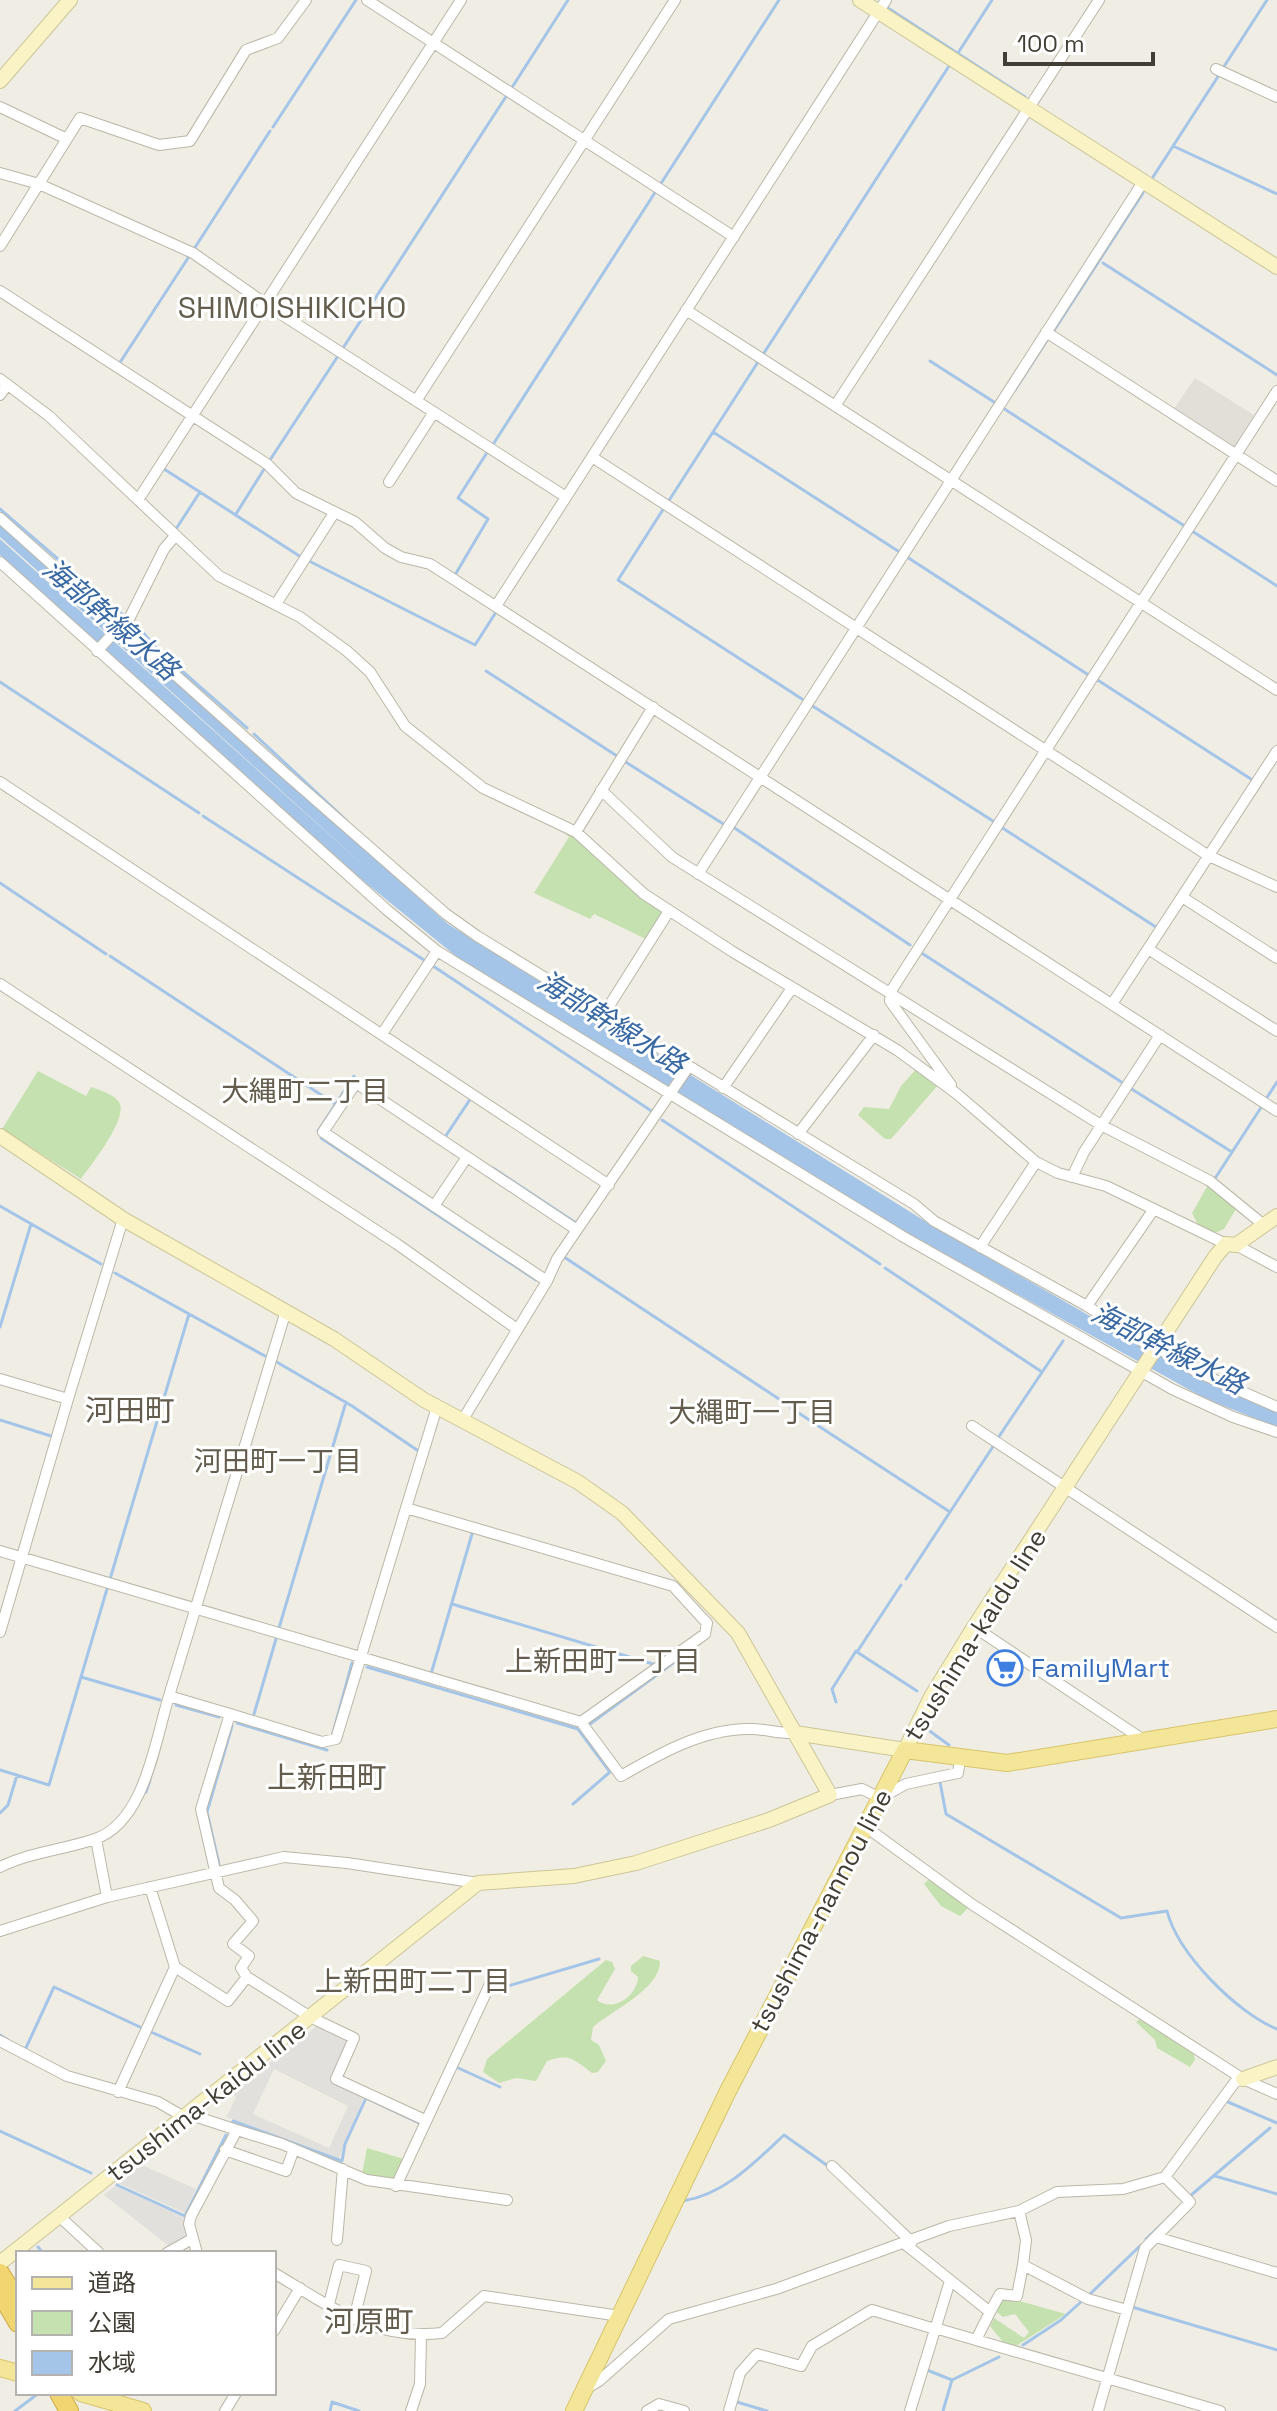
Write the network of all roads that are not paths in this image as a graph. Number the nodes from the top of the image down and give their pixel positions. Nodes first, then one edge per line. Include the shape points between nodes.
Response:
1 (70, 0) edge
2 (306, 0) edge
3 (367, 0) edge
4 (461, 0) edge
5 (675, 0) edge
6 (860, 0) edge
7 (1099, 0) edge
8 (883, 6) edge
9 (433, 43) junction
10 (1216, 69) dead end
11 (0, 81) edge
12 (1277, 97) edge
13 (0, 107) edge
14 (1029, 109) junction
15 (67, 139) junction
16 (584, 140) junction
17 (0, 173) edge
18 (1143, 182) junction
19 (39, 184) junction
20 (734, 237) junction
21 (0, 246) edge
22 (1277, 267) edge
23 (0, 291) edge
24 (266, 303) junction
25 (686, 310) junction
26 (1046, 332) junction
27 (4, 382) edge
28 (1277, 391) edge
29 (0, 395) edge
30 (416, 401) junction
31 (835, 406) junction
32 (434, 412) junction
33 (192, 416) junction
34 (1235, 454) junction
35 (592, 457) junction
36 (951, 479) junction
37 (1277, 481) edge
38 (389, 482) dead end
39 (566, 497) junction
40 (138, 500) junction
41 (334, 513) junction
42 (0, 518) edge
43 (175, 536) junction
44 (0, 562) edge
45 (1139, 602) junction
46 (276, 604) junction
47 (496, 606) junction
48 (121, 627) junction
49 (856, 628) junction
50 (99, 649) junction
51 (1277, 690) edge
52 (653, 707) junction
53 (1044, 750) junction
54 (1277, 751) edge
55 (760, 776) junction
56 (0, 782) edge
57 (601, 790) junction
58 (576, 832) junction
59 (1209, 856) junction
60 (698, 874) junction
61 (1277, 887) edge
62 (1182, 897) junction
63 (949, 898) junction
64 (669, 911) junction
65 (1148, 949) junction
66 (437, 951) junction
67 (1277, 958) edge
68 (0, 984) edge
69 (792, 988) junction
70 (891, 991) junction
71 (1112, 1004) junction
72 (604, 1014) junction
73 (1277, 1031) edge
74 (382, 1034) junction
75 (874, 1035) junction
76 (1160, 1035) junction
77 (689, 1066) junction
78 (723, 1088) junction
79 (957, 1094) junction
80 (670, 1096) junction
81 (1277, 1111) edge
82 (1101, 1125) junction
83 (798, 1134) junction
84 (0, 1136) edge
85 (467, 1157) junction
86 (1036, 1162) junction
87 (1072, 1177) junction
88 (609, 1185) junction
89 (434, 1206) junction
90 (1154, 1209) junction
91 (123, 1219) junction
92 (1271, 1221) edge
93 (577, 1230) junction
94 (1231, 1244) junction
95 (980, 1247) junction
96 (1277, 1267) edge
97 (547, 1281) junction
98 (1087, 1306) junction
99 (285, 1314) junction
100 (517, 1329) junction
101 (1157, 1349) junction
102 (1144, 1369) junction
103 (0, 1379) edge
104 (68, 1399) junction
105 (437, 1407) junction
106 (1277, 1407) edge
107 (462, 1421) junction
108 (972, 1426) dead end
109 (1277, 1432) edge
110 (1067, 1487) junction
111 (406, 1508) junction
112 (0, 1551) edge
113 (22, 1557) junction
114 (194, 1609) junction
115 (974, 1627) junction
116 (1277, 1627) edge
117 (0, 1632) edge
118 (361, 1659) junction
119 (169, 1696) junction
120 (230, 1714) junction
121 (1277, 1719) edge
122 (581, 1722) junction
123 (795, 1733) junction
124 (1145, 1741) junction
125 (905, 1750) junction
126 (960, 1759) junction
127 (830, 1795) junction
128 (880, 1798) junction
129 (866, 1827) junction
130 (96, 1839) junction
131 (0, 1867) edge
132 (214, 1870) junction
133 (478, 1883) junction
134 (150, 1887) junction
135 (107, 1897) junction
136 (0, 1931) edge
137 (175, 1967) junction
138 (247, 1977) junction
139 (491, 1982) dead end
140 (312, 2018) junction
141 (0, 2041) edge
142 (1277, 2067) edge
143 (1243, 2079) junction
144 (118, 2092) junction
145 (1277, 2094) edge
146 (186, 2115) junction
147 (425, 2120) junction
148 (237, 2130) junction
149 (294, 2149) junction
150 (225, 2150) junction
151 (832, 2166) dead end
152 (343, 2169) junction
153 (1165, 2177) junction
154 (396, 2186) junction
155 (507, 2200) dead end
156 (1019, 2211) junction
157 (60, 2217) junction
158 (1156, 2237) junction
159 (192, 2239) junction
160 (337, 2240) dead end
161 (908, 2243) junction
162 (97, 2251) edge
163 (171, 2251) edge
164 (196, 2251) edge
165 (0, 2263) edge
166 (1023, 2265) junction
167 (0, 2273) edge
168 (1277, 2273) edge
169 (276, 2274) edge
170 (950, 2281) junction
171 (300, 2288) junction
172 (0, 2292) edge
173 (16, 2300) edge
174 (329, 2304) junction
175 (1127, 2310) junction
176 (990, 2312) junction
177 (620, 2316) junction
178 (354, 2319) junction
179 (16, 2320) edge
180 (276, 2328) edge
181 (935, 2328) junction
182 (421, 2335) junction
183 (976, 2340) junction
184 (1108, 2378) junction
185 (585, 2389) junction
186 (88, 2395) edge
187 (143, 2411) edge
188 (411, 2411) edge
189 (574, 2411) edge
190 (647, 2411) edge
191 (684, 2411) edge
192 (729, 2411) edge
193 (910, 2411) edge
194 (1098, 2411) edge
195 (1220, 2411) edge

1 - 11 main road
2 - 15 street via 278,38 246,50 190,141 159,145 80,118
3 - 9 street
4 - 9 street
5 - 16 street
6 - 8 main road
7 - 14 street
8 - 14 main road
8 - 20 street
9 - 16 street
9 - 24 street
10 - 12 street
13 - 15 street
14 - 18 main road
14 - 31 street
15 - 19 street
16 - 20 street
16 - 30 street
17 - 19 street
18 - 22 main road
18 - 26 street
19 - 21 street
19 - 24 street via 193,253
20 - 25 street
23 - 33 street
24 - 30 street
24 - 33 street
25 - 31 street
25 - 35 street
26 - 34 street
26 - 36 street
27 - 29 street
27 - 40 street via 49,416
28 - 34 street
30 - 32 street
31 - 36 street
32 - 38 street
32 - 39 street
33 - 40 street
33 - 41 street via 267,464 296,493
34 - 37 street
34 - 45 street
35 - 39 street
35 - 49 street
36 - 45 street
36 - 49 street
39 - 47 street
40 - 43 street
41 - 46 street
41 - 47 street via 355,522 385,548 430,564
42 - 48 street
43 - 46 street via 219,576
43 - 48 street via 133,617
44 - 50 street
45 - 51 street
45 - 53 street
46 - 58 street via 359,661 405,726 462,773 497,796
47 - 52 street
48 - 50 street
48 - 72 street via 446,914
49 - 53 street
49 - 55 street
50 - 66 street
52 - 55 street
52 - 57 street
53 - 59 street
53 - 63 street
54 - 59 street
55 - 60 street
55 - 63 street
56 - 74 street
57 - 58 street
57 - 60 street via 672,857
58 - 64 street
59 - 61 street
59 - 62 street
60 - 70 street
62 - 65 street
62 - 67 street
63 - 70 street
63 - 71 street
64 - 69 street
64 - 72 street
65 - 71 street
65 - 73 street
66 - 74 street
66 - 80 street
68 - 100 street via 397,1244
69 - 75 street
69 - 78 street
70 - 79 street via 890,1001
70 - 82 street
71 - 76 street
72 - 77 street
74 - 88 street
75 - 79 street
75 - 83 street
76 - 81 street
76 - 82 street
77 - 78 street
77 - 80 street
78 - 83 street
79 - 86 street
80 - 88 street
80 - 102 street via 902,1236
82 - 87 street
82 - 92 street via 1210,1181
83 - 95 street
84 - 91 main road
85 - 89 street
85 - 89 street via 356,1083 347,1095 323,1132
85 - 93 street
86 - 87 street
86 - 95 street
87 - 90 street
88 - 93 street
89 - 97 street
90 - 94 street
90 - 98 street
91 - 99 main road
91 - 104 street
92 - 94 main road, tsushima-kaidu line
93 - 97 street
94 - 96 street
94 - 101 main road, tsushima-kaidu line
95 - 98 street
97 - 100 street
98 - 101 street
99 - 105 main road via 334,1339
99 - 114 street
100 - 107 street
101 - 102 main road, tsushima-kaidu line
101 - 106 street
102 - 109 street via 1233,1417
102 - 110 main road, tsushima-kaidu line
103 - 104 street
104 - 113 street
105 - 107 main road
105 - 111 street
107 - 123 main road via 578,1482 638,1528 738,1633
108 - 110 street
110 - 115 main road, tsushima-kaidu line
110 - 116 street
111 - 118 street
111 - 122 street via 673,1586 707,1623 705,1634
112 - 113 street
113 - 114 street
113 - 117 street
114 - 118 street
114 - 119 street
115 - 124 street
115 - 125 main road, tsushima-kaidu line
118 - 120 street via 341,1733 330,1742
118 - 122 street
119 - 120 street
119 - 130 street via 133,1808 117,1828
120 - 132 street via 201,1809
121 - 124 main road
122 - 123 street via 621,1776 662,1752 703,1737 751,1729
123 - 125 main road, tsushima-kaidu line
123 - 127 main road
124 - 126 main road via 1007,1763
125 - 126 main road
125 - 128 main road, tsushima-nannou line
126 - 128 street via 958,1773 906,1784
127 - 128 street via 862,1789
127 - 133 main road via 636,1863 574,1876
128 - 129 main road, tsushima-nannou line
129 - 143 street via 973,1905
129 - 177 main road, tsushima-nannou line via 728,2091
130 - 131 street
130 - 135 street
132 - 133 street via 284,1857
132 - 134 street
132 - 138 street via 219,1888 253,1921 233,1944 249,1956 241,1968
133 - 140 main road, tsushima-kaidu line
134 - 135 street
134 - 137 street
135 - 136 street
137 - 138 street via 228,2001
137 - 144 street
138 - 140 street
139 - 147 street
140 - 146 main road, tsushima-kaidu line
140 - 147 street via 354,2038 336,2079
141 - 144 street via 67,2076
142 - 143 main road
143 - 145 street
143 - 153 street via 1235,2082
144 - 146 street
146 - 148 street
146 - 157 main road, tsushima-kaidu line
147 - 154 street
148 - 149 street
148 - 150 street
149 - 150 street via 286,2171
149 - 152 street
150 - 159 street via 191,2216
151 - 161 street
152 - 154 street
152 - 160 street
153 - 156 street via 1123,2189 1057,2192
153 - 158 street via 1190,2202
154 - 155 street
156 - 161 street via 949,2226
156 - 166 street via 1026,2240
157 - 162 street
157 - 165 main road, tsushima-kaidu line
158 - 168 street
158 - 175 street via 1145,2248
159 - 163 street
159 - 164 street
161 - 170 street
161 - 185 street via 669,2319
166 - 175 street via 1088,2299
166 - 176 street via 1017,2296 1000,2294
167 - 173 highway
169 - 171 street
170 - 176 street
170 - 181 street
171 - 174 street
171 - 180 street
172 - 179 highway
174 - 178 street
174 - 178 street via 339,2265 366,2271
175 - 184 street
176 - 183 street
177 - 182 street via 484,2296 442,2333
177 - 185 main road, tsushima-nannou line
178 - 182 street via 381,2331
181 - 183 street
181 - 192 street via 872,2310 812,2346 801,2366 757,2354 740,2373
181 - 193 street
182 - 188 street via 420,2384
183 - 184 street
184 - 194 street
184 - 195 street
185 - 189 main road, tsushima-nannou line
186 - 187 main road
190 - 191 street via 659,2404

